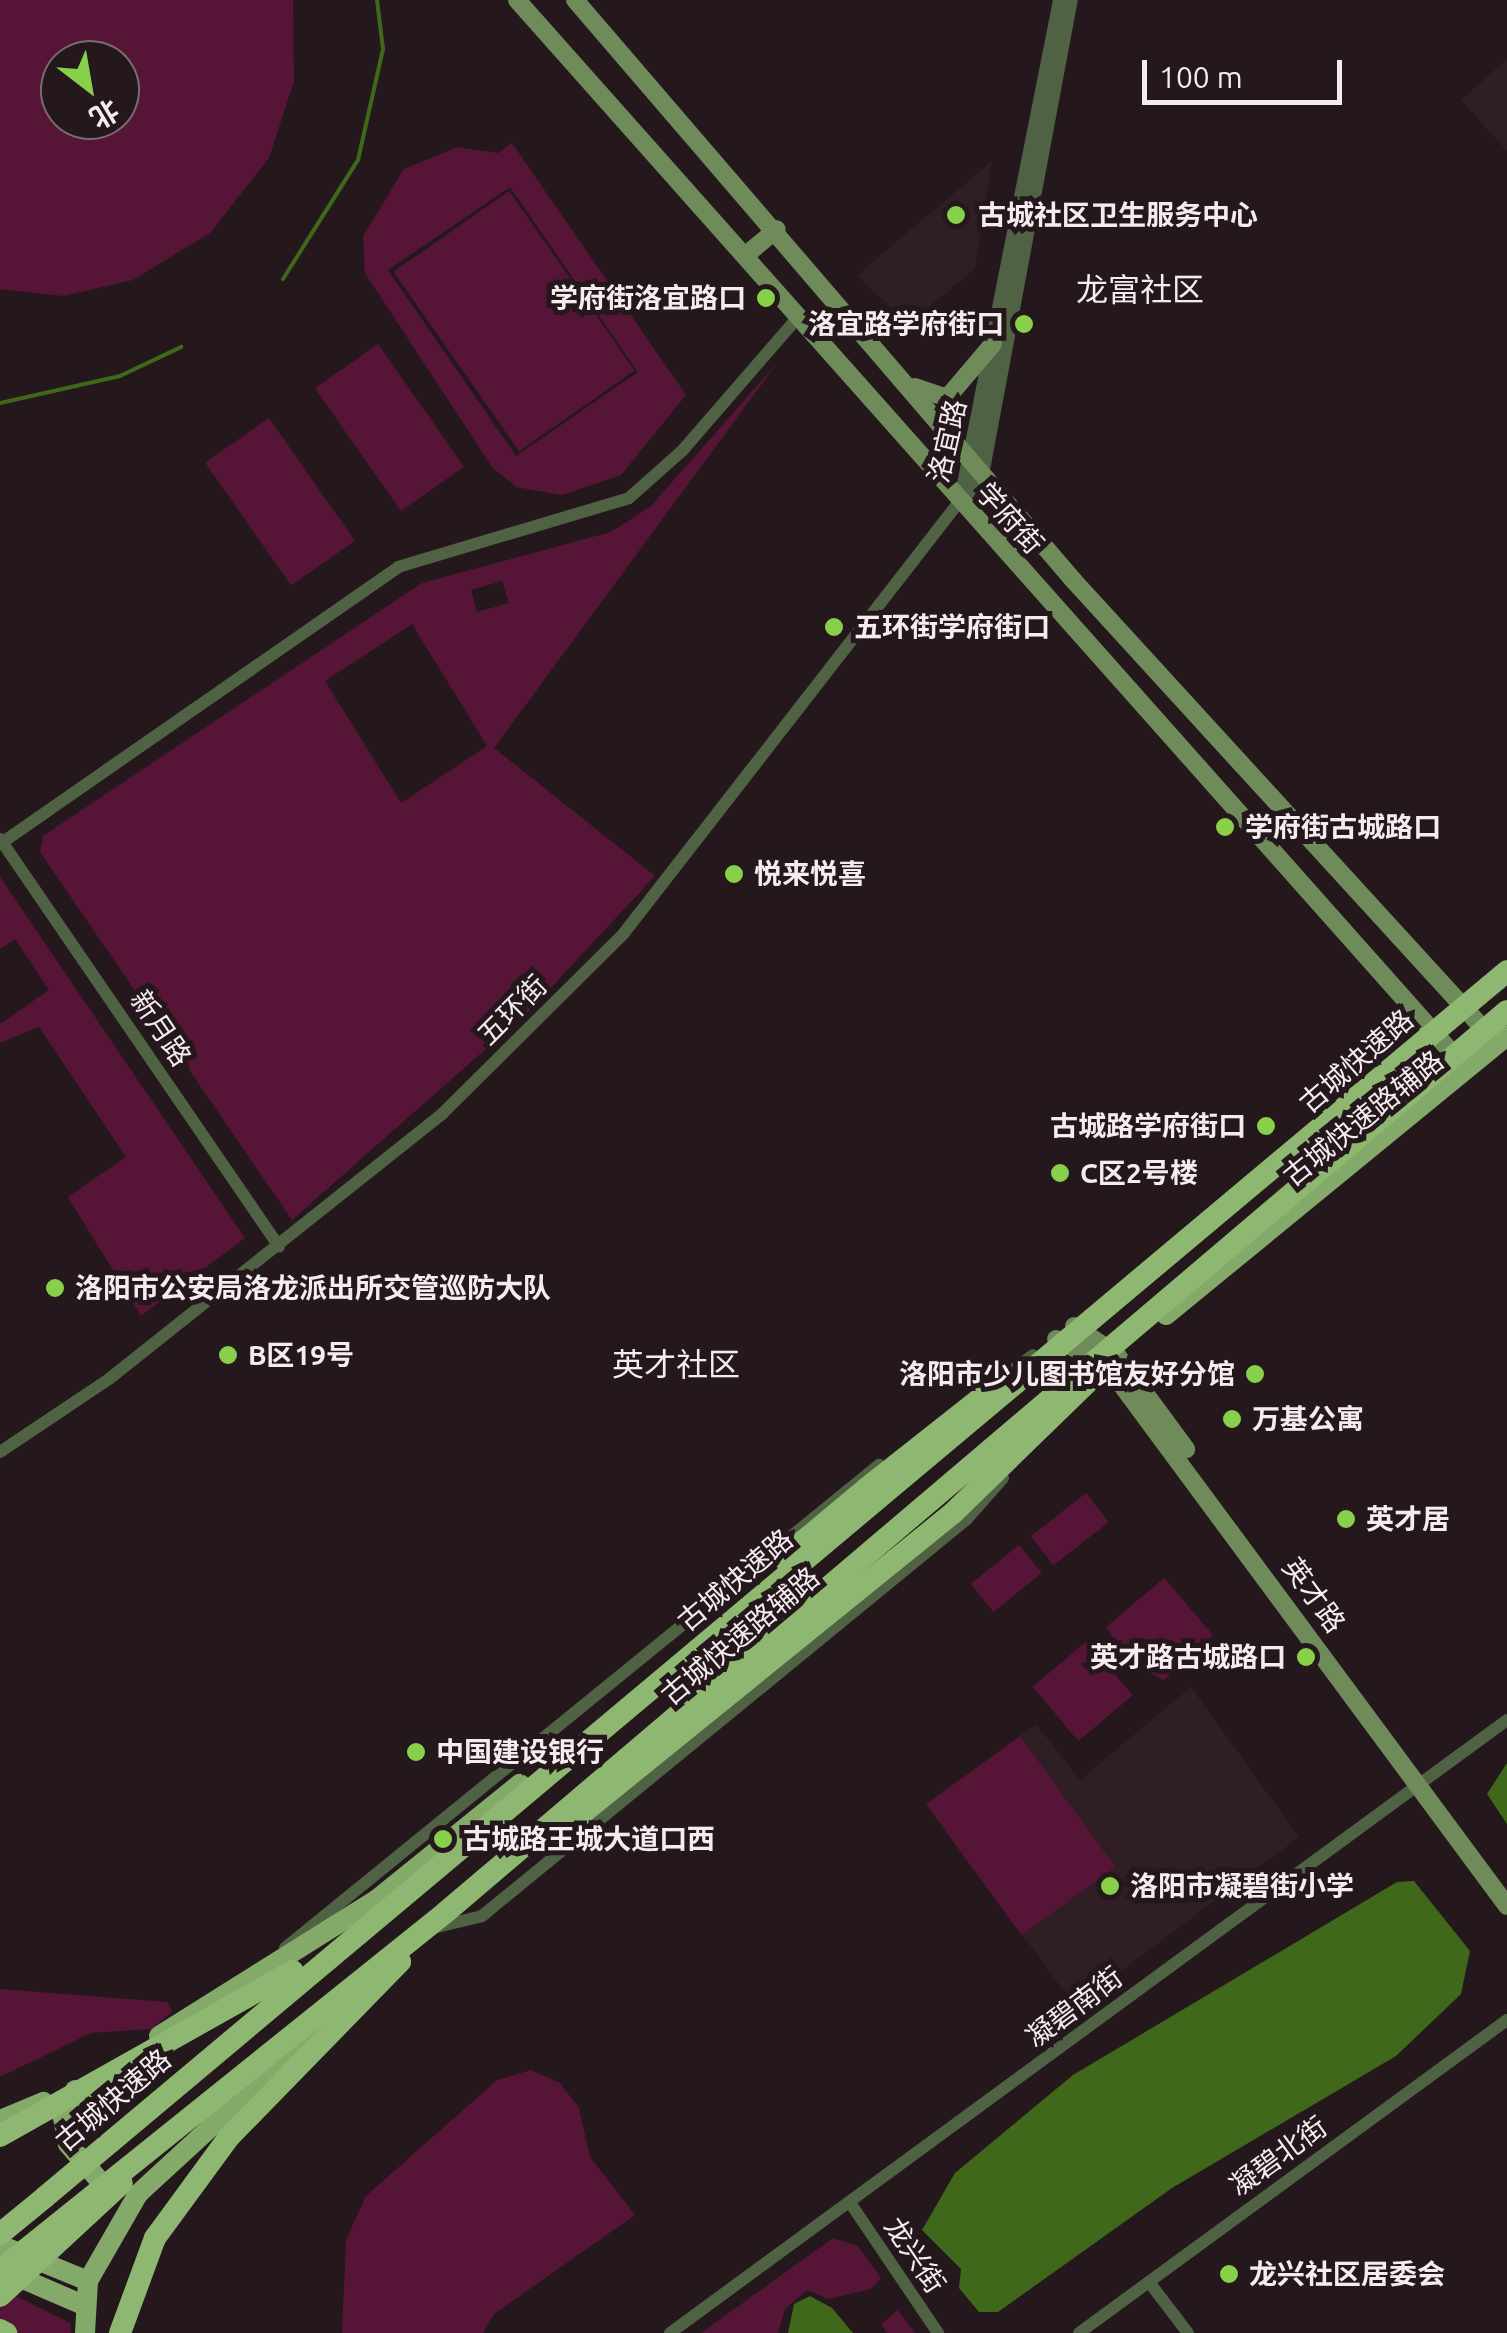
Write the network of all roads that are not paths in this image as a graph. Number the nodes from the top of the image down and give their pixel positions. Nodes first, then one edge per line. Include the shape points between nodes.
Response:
1 (517, 0) edge
2 (575, 0) edge
3 (1060, 0) edge
4 (1070, 0) edge
5 (777, 229) junction
6 (746, 256) junction
7 (798, 316) junction
8 (993, 344) junction
9 (900, 373) junction
10 (976, 466) junction
11 (959, 502) junction
12 (1, 841) edge
13 (1507, 958) edge
14 (1507, 971) edge
15 (1455, 1002) junction
16 (1507, 1011) edge
17 (1428, 1026) junction
18 (1502, 1040) edge
19 (1466, 1069) junction
20 (279, 1246) junction
21 (1065, 1332) junction
22 (1112, 1359) junction
23 (0, 1452) edge
24 (1507, 1720) edge
25 (1421, 1781) junction
26 (1507, 1890) edge
27 (1507, 1906) edge
28 (381, 1912) junction
29 (442, 1920) junction
30 (1507, 2020) edge
31 (78, 2084) junction
32 (38, 2104) junction
33 (184, 2115) junction
34 (0, 2120) edge
35 (0, 2136) edge
36 (0, 2148) edge
37 (138, 2194) junction
38 (45, 2197) junction
39 (851, 2204) junction
40 (0, 2226) edge
41 (0, 2234) edge
42 (0, 2245) edge
43 (0, 2270) edge
44 (88, 2281) junction
45 (1149, 2282) junction
46 (0, 2296) edge
47 (81, 2304) junction
48 (85, 2333) edge
49 (120, 2333) edge
50 (670, 2333) edge
51 (938, 2333) edge
52 (1079, 2333) edge
53 (1188, 2333) edge

1 - 6 main road, 学府街
2 - 5 main road, 学府街
3 - 8 street, 洛宜路
4 - 10 street, 洛宜路
5 - 6 main road
5 - 9 main road, 学府街
6 - 7 main road, 学府街
7 - 11 main road, 学府街
7 - 12 street via 682,451 629,498 398,567
8 - 9 main road via 947,398 920,392
8 - 10 street, 洛宜路
9 - 10 main road, 学府街
10 - 11 street, 洛宜路
10 - 15 main road, 学府街
11 - 17 main road, 学府街
11 - 20 street, 五环街 via 624,933 442,1114
12 - 20 street, 新月路
13 - 15 main road, 古城快速路辅路
14 - 28 highway, 古城快速路, bridge
15 - 17 main road, 古城快速路辅路
15 - 18 main road, 学府街
16 - 29 highway, 古城快速路, bridge
17 - 19 main road, 学府街
17 - 21 main road, 古城快速路辅路
18 - 19 main road, 古城快速路辅路
19 - 22 main road, 古城快速路辅路
20 - 23 street, 五环街
21 - 22 main road, 英才路
21 - 28 highway, bridge via 867,1488 510,1790
21 - 31 main road, 古城快速路辅路 via 376,1900
22 - 25 main road, 英才路
22 - 29 main road, 古城快速路辅路
22 - 29 highway, bridge via 953,1513 571,1825
22 - 29 street via 966,1520 482,1916
24 - 25 street, 凝碧南街
25 - 26 main road, 英才路
25 - 27 main road, 英才路
25 - 39 street, 凝碧南街
28 - 35 highway, bridge via 253,1997
28 - 38 highway, 古城快速路, bridge
29 - 33 highway, 古城快速路, bridge
29 - 37 main road, 古城快速路辅路
29 - 49 highway, bridge via 228,2137 154,2238
30 - 45 street, 凝碧北街
31 - 32 main road, 古城快速路辅路
31 - 37 main road via 63,2118 78,2166 104,2194
32 - 34 main road, 古城快速路辅路
32 - 36 main road
33 - 43 highway, 古城快速路, bridge
33 - 46 highway, bridge via 88,2220
37 - 44 main road, 古城快速路辅路
38 - 40 highway
38 - 41 highway, 古城快速路
39 - 50 street, 凝碧南街
39 - 51 street, 龙兴街
42 - 44 main road
43 - 47 main road
44 - 47 main road, 古城快速路辅路
45 - 52 street, 凝碧北街
45 - 53 street
47 - 48 main road, 古城快速路辅路

